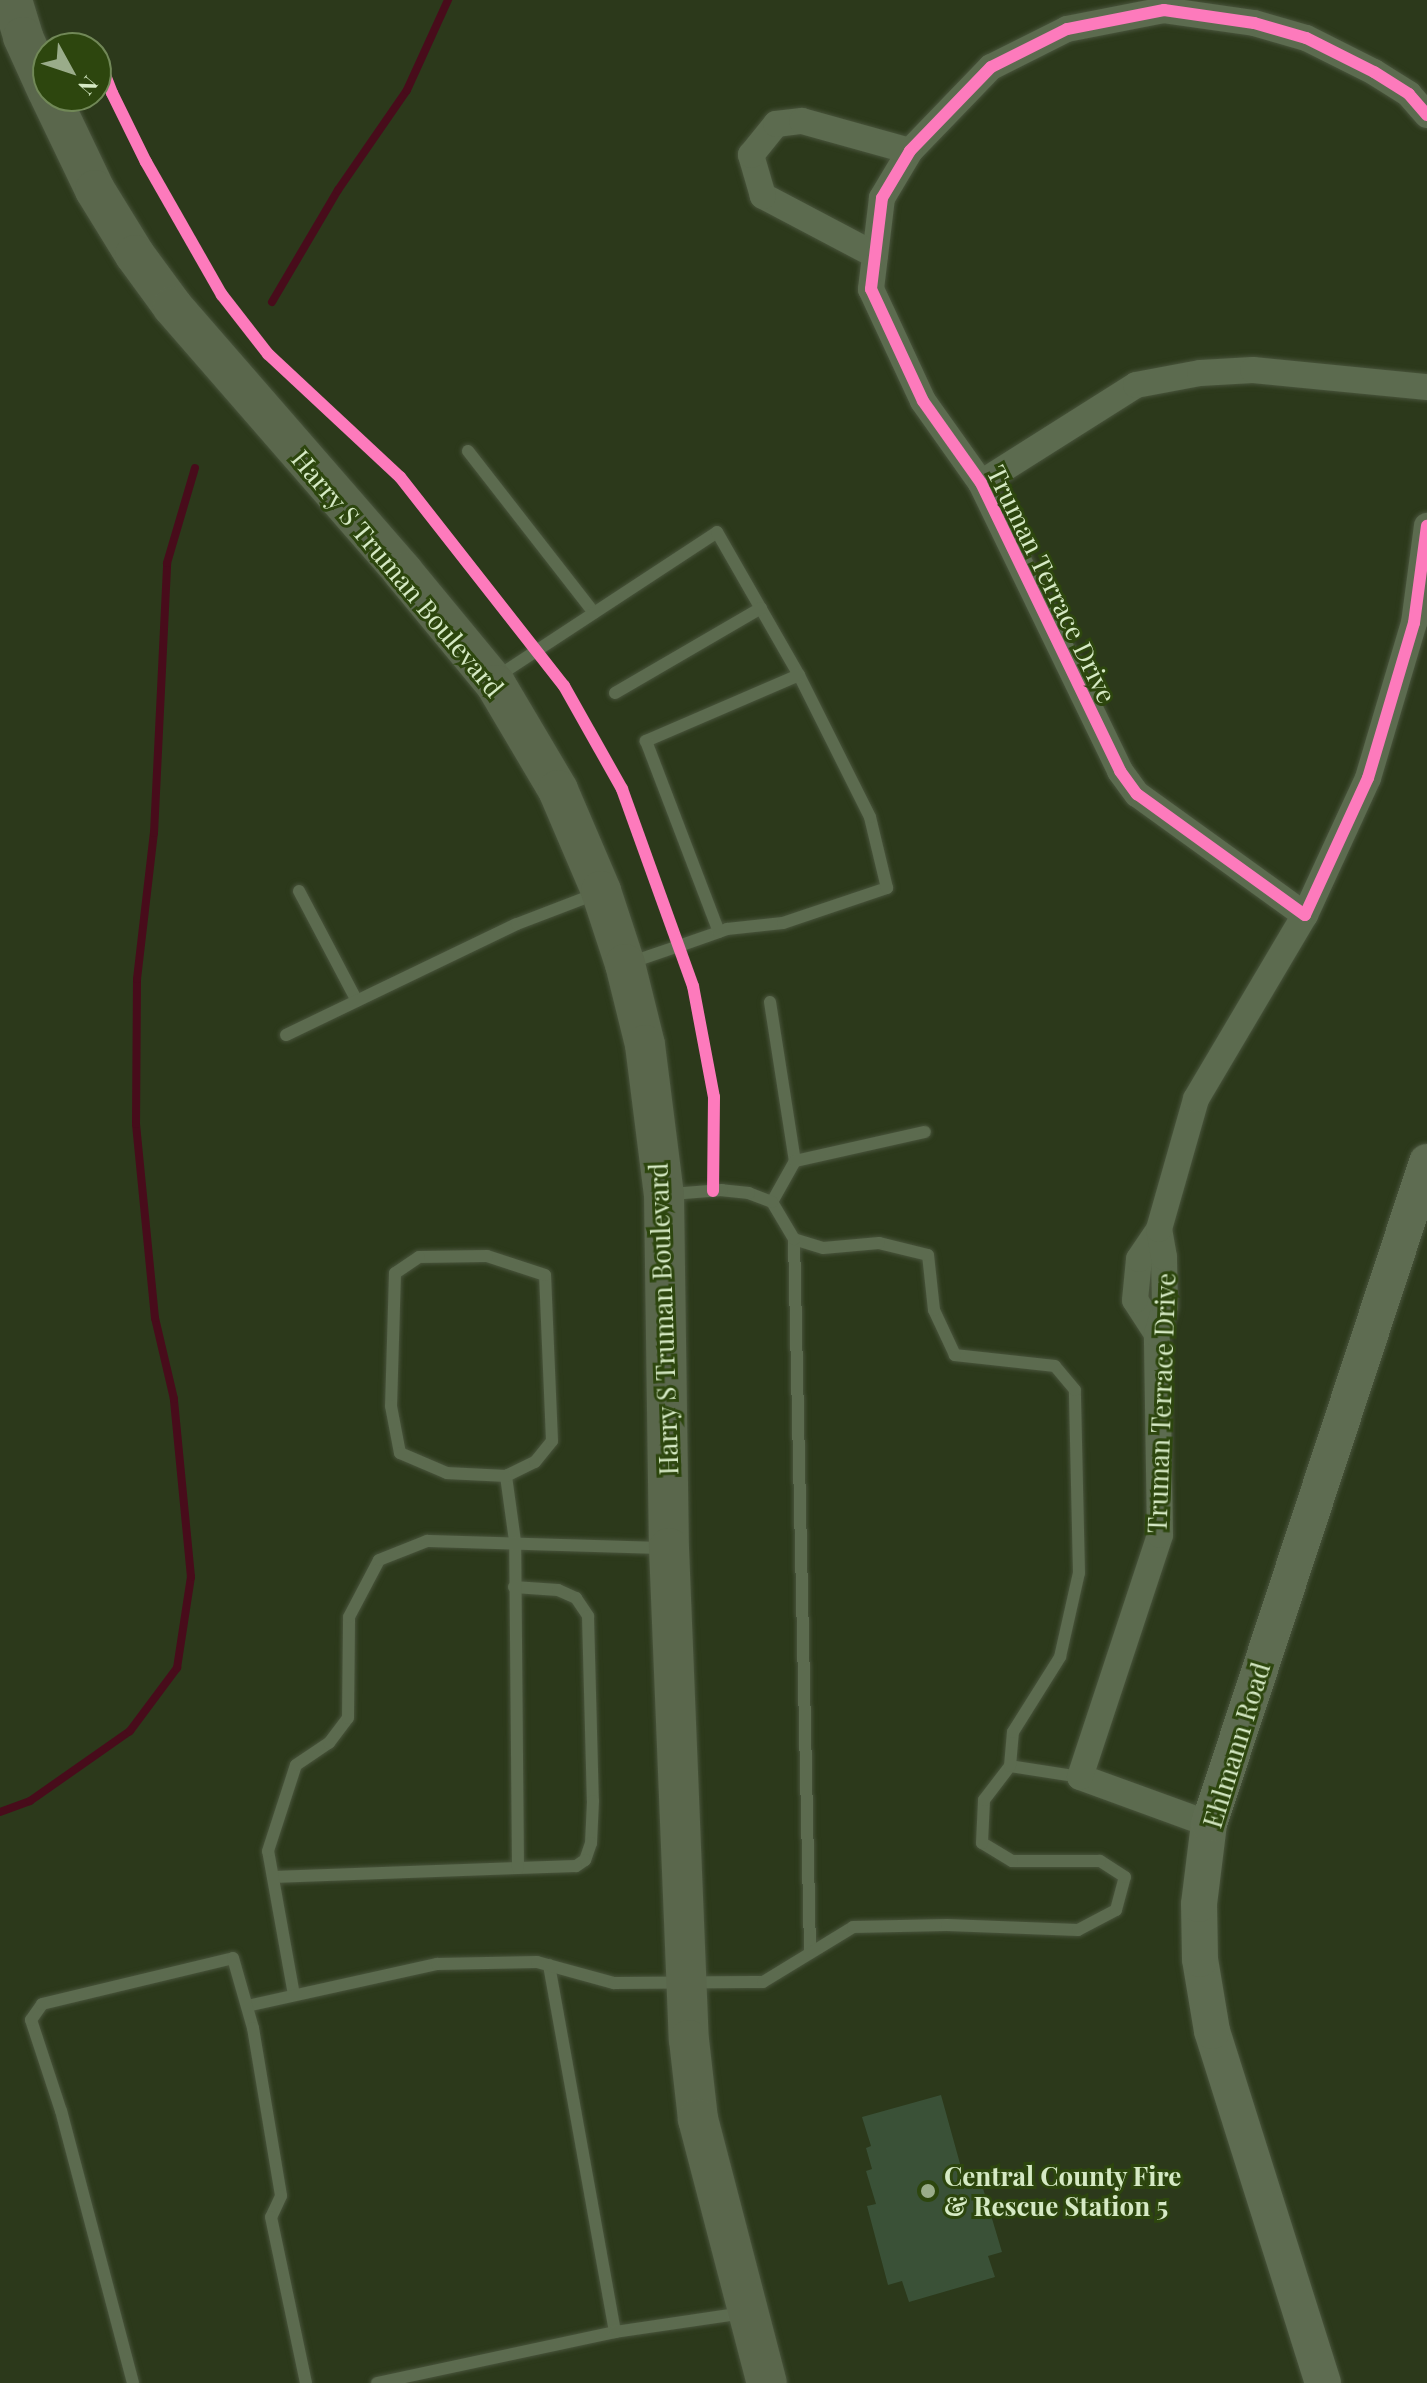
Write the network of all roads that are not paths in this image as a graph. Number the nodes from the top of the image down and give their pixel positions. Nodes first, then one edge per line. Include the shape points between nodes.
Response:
1 (12, 0) edge
2 (32, 57) edge
3 (1418, 86) edge
4 (58, 112) edge
5 (1427, 115) edge
6 (910, 151) junction
7 (875, 255) junction
8 (1427, 387) edge
9 (468, 451) dead end
10 (981, 483) junction
11 (1427, 526) edge
12 (761, 608) junction
13 (594, 613) junction
14 (799, 675) junction
15 (492, 680) junction
16 (615, 693) dead end
17 (299, 891) dead end
18 (601, 891) junction
19 (1305, 915) junction
20 (719, 932) junction
21 (625, 964) junction
22 (357, 1001) junction
23 (770, 1002) dead end
24 (286, 1035) dead end
25 (925, 1132) dead end
26 (795, 1161) junction
27 (1424, 1183) edge
28 (664, 1195) junction
29 (772, 1202) junction
30 (794, 1239) junction
31 (506, 1476) junction
32 (515, 1541) junction
33 (669, 1548) junction
34 (514, 1587) junction
35 (1010, 1766) junction
36 (1080, 1777) junction
37 (1209, 1824) junction
38 (518, 1868) junction
39 (273, 1877) junction
40 (810, 1952) junction
41 (549, 1965) junction
42 (686, 1982) junction
43 (294, 1995) junction
44 (247, 2006) junction
45 (746, 2313) junction
46 (615, 2332) junction
47 (133, 2383) edge
48 (306, 2383) edge
49 (377, 2383) edge
50 (767, 2383) edge
51 (1323, 2383) edge

1 - 2 main road, Harry S Truman Boulevard
3 - 5 street, Truman Terrace Drive
3 - 6 street, Truman Terrace Drive via 1306,38 1254,23 1164,10 1067,29 991,67
4 - 15 main road, Harry S Truman Boulevard via 95,190 173,307
6 - 7 street, Truman Terrace Drive via 882,198
6 - 7 street via 802,121 776,124 751,155 763,196
7 - 10 street, Truman Terrace Drive via 871,289 923,401
8 - 10 street via 1253,370 1136,385
9 - 13 lane
10 - 19 street, Truman Terrace Drive via 1120,771 1137,794
11 - 19 street, Truman Terrace Drive via 1414,623 1368,778
12 - 13 lane via 717,532
12 - 14 lane
12 - 16 lane
13 - 15 lane
14 - 20 lane via 646,741
14 - 20 lane via 870,817 887,888 783,923
15 - 18 main road, Harry S Truman Boulevard via 558,790
17 - 22 lane
18 - 21 main road, Harry S Truman Boulevard
18 - 22 lane via 517,924
19 - 36 street, Truman Terrace Drive via 1196,1099 1159,1229 1165,1306 1157,1334 1160,1535
20 - 21 lane
21 - 28 main road, Harry S Truman Boulevard via 645,1045
22 - 24 lane
23 - 26 lane
25 - 26 lane
26 - 29 lane
27 - 37 street, Ehlmann Road
28 - 29 lane via 722,1190
28 - 33 main road, Harry S Truman Boulevard
29 - 30 lane
30 - 35 lane via 823,1248 879,1243 928,1255 934,1310 955,1355 1055,1366 1075,1390 1079,1573 1060,1657 1013,1732
30 - 40 lane
31 - 31 lane via 535,1462 552,1441 545,1275 487,1256 419,1257 395,1273 391,1406 400,1453 447,1473
31 - 32 lane
32 - 33 lane
32 - 34 lane
32 - 39 lane via 427,1541 379,1560 349,1617 348,1718 329,1743 296,1765 268,1851
33 - 42 main road, Harry S Truman Boulevard
34 - 38 lane
34 - 38 lane via 558,1590 576,1598 588,1616 593,1801 585,1860 576,1866
35 - 36 lane
35 - 40 lane via 984,1800 982,1843 1012,1861 1100,1861 1125,1877 1116,1910 1078,1930 853,1927
36 - 37 street
37 - 51 street, Ehlmann Road via 1199,1904 1200,1959 1212,2031
38 - 39 lane
39 - 43 lane
40 - 42 lane via 763,1982
41 - 42 lane via 614,1983
41 - 43 lane via 437,1964
41 - 46 lane
42 - 45 main road, Harry S Truman Boulevard via 698,2119
43 - 44 lane
44 - 47 lane via 233,1958 42,2004 31,2020 61,2111
44 - 48 lane via 281,2196 271,2217
45 - 46 lane
45 - 50 main road, Harry S Truman Boulevard
46 - 49 lane

